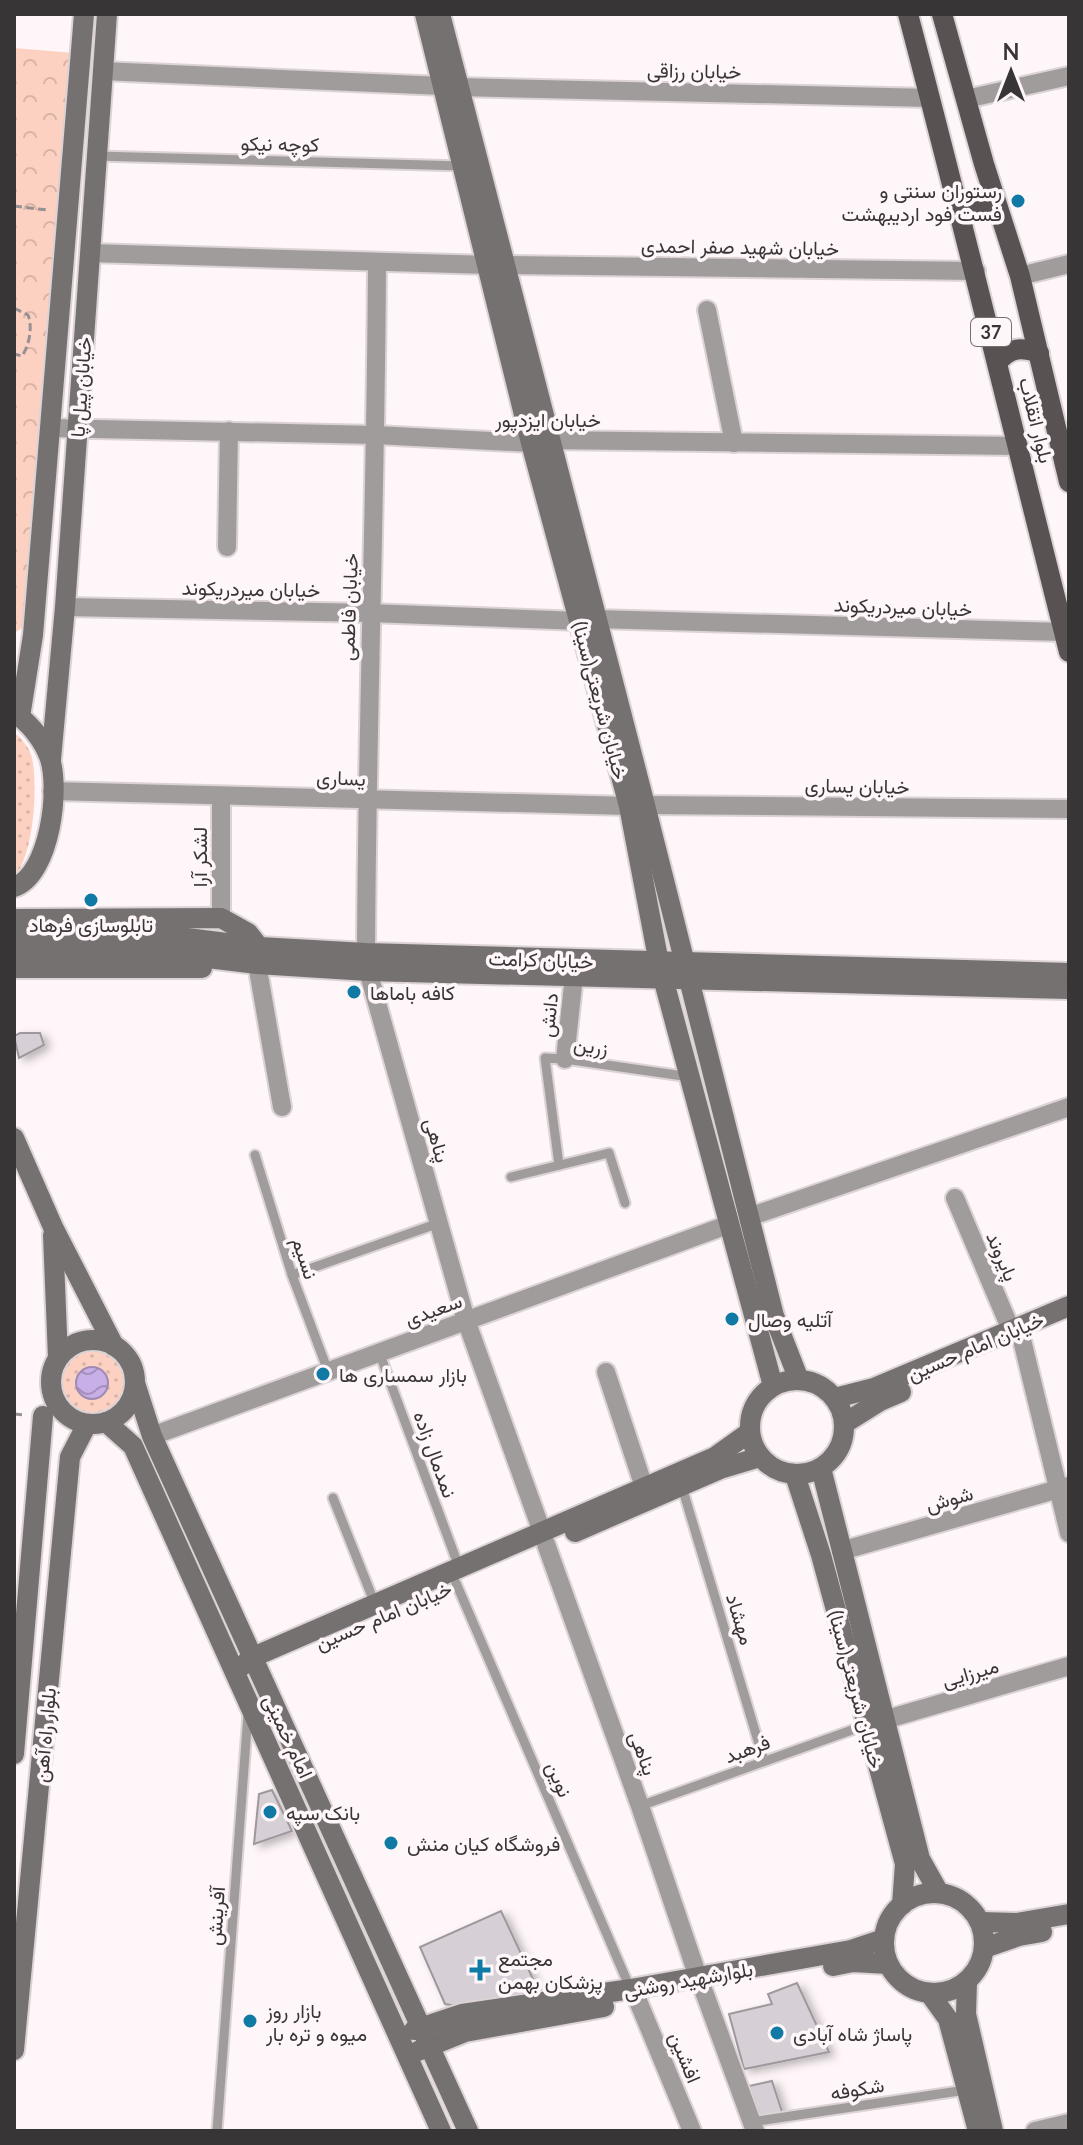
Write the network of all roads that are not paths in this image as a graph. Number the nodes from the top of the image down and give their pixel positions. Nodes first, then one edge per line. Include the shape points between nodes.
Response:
1 (84, 14) edge
2 (107, 14) edge
3 (425, 14) edge
4 (440, 14) edge
5 (908, 14) edge
6 (942, 14) edge
7 (102, 71) junction
8 (1069, 76) edge
9 (450, 86) junction
10 (930, 98) junction
11 (966, 99) junction
12 (96, 156) junction
13 (463, 166) junction
14 (994, 195) junction
15 (956, 204) junction
16 (90, 253) junction
17 (377, 262) junction
18 (1069, 264) edge
19 (496, 265) junction
20 (976, 271) junction
21 (1020, 276) junction
22 (707, 310) dead end
23 (1039, 353) junction
24 (998, 362) junction
25 (51, 428) junction
26 (77, 428) junction
27 (229, 431) junction
28 (376, 435) junction
29 (540, 442) junction
30 (734, 443) junction
31 (1019, 446) junction
32 (1066, 449) edge
33 (1069, 482) edge
34 (227, 547) dead end
35 (65, 607) junction
36 (370, 613) junction
37 (588, 620) junction
38 (33, 635) junction
39 (1066, 642) edge
40 (14, 644) edge
41 (17, 715) edge
42 (51, 759) junction
43 (52, 791) junction
44 (221, 796) junction
45 (366, 800) junction
46 (637, 805) junction
47 (1069, 809) edge
48 (17, 890) edge
49 (221, 918) junction
50 (14, 919) edge
51 (14, 937) edge
52 (14, 954) edge
53 (258, 956) junction
54 (367, 962) junction
55 (14, 968) edge
56 (687, 970) junction
57 (661, 972) junction
58 (1069, 973) edge
59 (574, 976) junction
60 (1069, 989) edge
61 (565, 1059) junction
62 (690, 1077) junction
63 (282, 1107) dead end
64 (1069, 1107) edge
65 (14, 1138) edge
66 (255, 1155) dead end
67 (559, 1165) junction
68 (511, 1177) dead end
69 (955, 1198) dead end
70 (625, 1203) dead end
71 (739, 1220) junction
72 (439, 1223) junction
73 (53, 1227) junction
74 (292, 1275) junction
75 (1069, 1306) edge
76 (466, 1320) junction
77 (1069, 1320) edge
78 (1016, 1335) junction
79 (114, 1346) junction
80 (379, 1352) junction
81 (58, 1358) junction
82 (328, 1371) junction
83 (606, 1372) dead end
84 (799, 1380) junction
85 (135, 1383) junction
86 (773, 1386) junction
87 (835, 1398) junction
88 (43, 1416) dead end
89 (96, 1423) junction
90 (845, 1423) junction
91 (750, 1432) junction
92 (152, 1436) junction
93 (760, 1457) junction
94 (821, 1468) junction
95 (795, 1475) junction
96 (644, 1487) junction
97 (682, 1487) junction
98 (1064, 1488) edge
99 (333, 1498) dead end
100 (1069, 1533) edge
101 (544, 1538) junction
102 (841, 1551) junction
103 (457, 1575) junction
104 (375, 1604) junction
105 (256, 1663) junction
106 (1069, 1666) edge
107 (235, 1672) junction
108 (20, 1688) junction
109 (48, 1690) junction
110 (248, 1703) junction
111 (875, 1722) junction
112 (14, 1754) edge
113 (764, 1761) junction
114 (640, 1806) junction
115 (939, 1893) junction
116 (902, 1905) junction
117 (1069, 1914) edge
118 (980, 1922) junction
119 (1069, 1927) edge
120 (884, 1939) junction
121 (984, 1948) junction
122 (888, 1964) junction
123 (967, 1982) junction
124 (700, 1983) junction
125 (930, 1994) junction
126 (635, 1995) junction
127 (15, 2017) edge
128 (423, 2026) junction
129 (403, 2046) junction
130 (431, 2046) junction
131 (14, 2050) edge
132 (967, 2090) junction
133 (1069, 2123) edge
134 (753, 2127) edge
135 (217, 2131) edge
136 (441, 2131) edge
137 (468, 2131) edge
138 (692, 2131) edge
139 (978, 2131) edge
140 (993, 2131) edge
141 (1035, 2131) edge

1 - 25 main road, خیابان پیل پا
2 - 7 main road, خیابان پیل پا
3 - 9 main road, خیابان شریعتی(سینا)
4 - 9 main road, خیابان شریعتی(سینا)
5 - 10 main road, بلوار انقلاب / 37
6 - 11 main road, بلوار انقلاب / 37
7 - 9 street, خیابان رزاقی
7 - 12 main road, خیابان پیل پا
8 - 11 street
9 - 10 street, خیابان رزاقی
9 - 13 main road, خیابان شریعتی(سینا)
9 - 19 main road, خیابان شریعتی(سینا)
10 - 15 main road, بلوار انقلاب / 37
11 - 14 main road, بلوار انقلاب / 37
12 - 13 lane, کوچه نیکو
12 - 16 main road, خیابان پیل پا
13 - 19 main road, خیابان شریعتی(سینا)
14 - 15 main road via 984,208 972,211
14 - 21 main road, بلوار انقلاب / 37
15 - 20 main road, بلوار انقلاب / 37
16 - 17 street, خیابان شهید صفر احمدی
16 - 26 main road, خیابان پیل پا
17 - 19 street, خیابان شهید صفر احمدی
17 - 28 street, خیابان فاطمی
18 - 21 street
19 - 20 street, خیابان شهید صفر احمدی
19 - 29 main road, خیابان شریعتی(سینا)
20 - 24 main road, بلوار انقلاب / 37
21 - 23 main road, بلوار انقلاب / 37
22 - 30 street
23 - 24 main road via 1020,348
23 - 32 main road, بلوار انقلاب / 37
24 - 31 main road, بلوار انقلاب / 37
25 - 26 street, خیابان ایزدپور
25 - 38 main road, خیابان پیل پا
26 - 27 street, خیابان ایزدپور
26 - 35 main road, خیابان پیل پا
27 - 28 street, خیابان ایزدپور
27 - 34 street
28 - 29 street, خیابان ایزدپور
28 - 36 street, خیابان فاطمی
29 - 30 street, خیابان ایزدپور
29 - 37 main road, خیابان شریعتی(سینا)
30 - 31 street, خیابان ایزدپور
31 - 39 main road, بلوار انقلاب / 37
32 - 33 main road, بلوار انقلاب / 37
35 - 36 street, خیابان میردریکوند
35 - 42 main road, خیابان پیل پا
36 - 37 street, خیابان میردریکوند
36 - 45 street, خیابان فاطمی
37 - 39 street, خیابان میردریکوند
37 - 46 main road, خیابان شریعتی(سینا)
38 - 40 main road
38 - 41 main road, خیابان پیل پا
41 - 42 main road
42 - 43 main road, خیابان پیل پا
43 - 44 street, یساری
43 - 48 main road, خیابان پیل پا via 50,832 40,862
44 - 45 street, یساری
44 - 49 street, لشکر آرا
45 - 46 street, یساری
45 - 54 street, خیابان فاطمی
46 - 47 street, خیابان یساری
46 - 56 main road, خیابان شریعتی(سینا)
46 - 57 main road, خیابان شریعتی(سینا)
49 - 50 main road
49 - 53 main road via 248,933
51 - 53 main road, خیابان کرامت via 171,936
52 - 53 main road, خیابان کرامت
53 - 54 main road, خیابان کرامت
53 - 55 main road via 214,968
53 - 63 street
54 - 57 main road, خیابان کرامت
54 - 59 main road, خیابان کرامت
54 - 72 street, پناهی
56 - 57 main road, خیابان کرامت
56 - 58 main road, خیابان کرامت
56 - 60 main road, خیابان کرامت
56 - 71 main road, خیابان شریعتی(سینا)
57 - 59 main road, خیابان کرامت
57 - 62 main road, خیابان شریعتی(سینا)
59 - 61 street, دانش
61 - 62 lane, زرین
61 - 67 lane, زرین via 545,1058
62 - 71 main road, خیابان شریعتی(سینا)
64 - 71 street, سعیدی
65 - 73 main road
66 - 74 lane, نسیم
67 - 68 lane
67 - 70 lane via 609,1153
69 - 78 street, پایروند
71 - 76 street, سعیدی
71 - 84 main road, خیابان شریعتی(سینا)
71 - 86 main road, خیابان شریعتی(سینا)
72 - 74 lane
72 - 76 street, پناهی
73 - 79 main road
73 - 81 main road
74 - 82 lane, نسیم
75 - 78 main road, خیابان امام حسین
76 - 80 street, سعیدی
76 - 101 street, پناهی
77 - 78 main road, خیابان امام حسین
78 - 87 main road, خیابان امام حسین
78 - 90 main road, خیابان امام حسین
78 - 98 street, پایروند
79 - 81 main road via 84,1341
79 - 85 main road via 126,1357
80 - 82 street, سعیدی
80 - 103 lane, نمدمال زاده
81 - 89 main road via 51,1372 58,1406 70,1418
82 - 92 street, سعیدی
83 - 96 street
84 - 86 main road
84 - 87 main road via 813,1382
85 - 89 main road via 122,1412
85 - 92 main road, امام خمینی
86 - 91 main road via 755,1406
87 - 90 main road
88 - 108 main road, بلوار راه آهن
89 - 107 main road, امام خمینی via 133,1446
89 - 109 main road, بلوار راه آهن via 70,1457
90 - 94 main road via 840,1449
91 - 93 main road
91 - 96 main road via 715,1457
92 - 105 main road, امام خمینی
93 - 95 main road
93 - 97 main road, خیابان امام حسین
94 - 95 main road
94 - 102 main road, خیابان شریعتی(سینا)
95 - 111 main road, خیابان شریعتی(سینا)
96 - 101 main road
97 - 101 main road, خیابان امام حسین
97 - 113 lane, مهشاد
98 - 100 street, پایروند
98 - 102 street, شوش
99 - 104 lane
101 - 103 main road, خیابان امام حسین
101 - 114 street, پناهی
102 - 111 main road, خیابان شریعتی(سینا)
103 - 104 main road, خیابان امام حسین
103 - 105 main road, خیابان امام حسین
103 - 126 lane, نوین
104 - 105 main road, خیابان امام حسین
105 - 107 main road, خیابان امام حسین
105 - 128 main road, امام خمینی
106 - 111 street, میرزایی
107 - 110 main road, امام خمینی
108 - 109 main road
108 - 112 main road, بلوار راه آهن
109 - 127 main road, بلوار راه آهن
110 - 129 main road, امام خمینی
110 - 135 lane, آفرینش
111 - 113 lane, فرهبد
111 - 115 main road, خیابان شریعتی(سینا) via 920,1859
111 - 116 main road, خیابان شریعتی(سینا) via 905,1864
113 - 114 lane, فرهبد
114 - 124 street, پناهی
115 - 116 main road
115 - 118 main road via 963,1902
116 - 120 main road
117 - 118 main road via 1017,1923
118 - 121 main road
119 - 121 main road
120 - 122 main road
120 - 124 main road, بلوارشهید روشنی
121 - 123 main road via 982,1961
122 - 124 main road, بلوارشهید روشنی via 853,1962
122 - 125 main road via 905,1985
123 - 125 main road
123 - 140 main road via 966,2014
124 - 126 main road, بلوارشهید روشنی
124 - 134 street, پناهی
125 - 132 main road via 948,2019
126 - 128 main road, بلوارشهید روشنی via 462,2014
126 - 130 main road, بلوارشهید روشنی via 465,2032
126 - 138 street, افشین
127 - 131 main road, بلوار راه آهن
128 - 129 main road, بلوارشهید روشنی
128 - 130 main road, امام خمینی
129 - 130 main road, بلوارشهید روشنی
129 - 136 main road, امام خمینی
130 - 137 main road, امام خمینی
132 - 134 lane, شکوفه
132 - 139 main road
133 - 141 street

